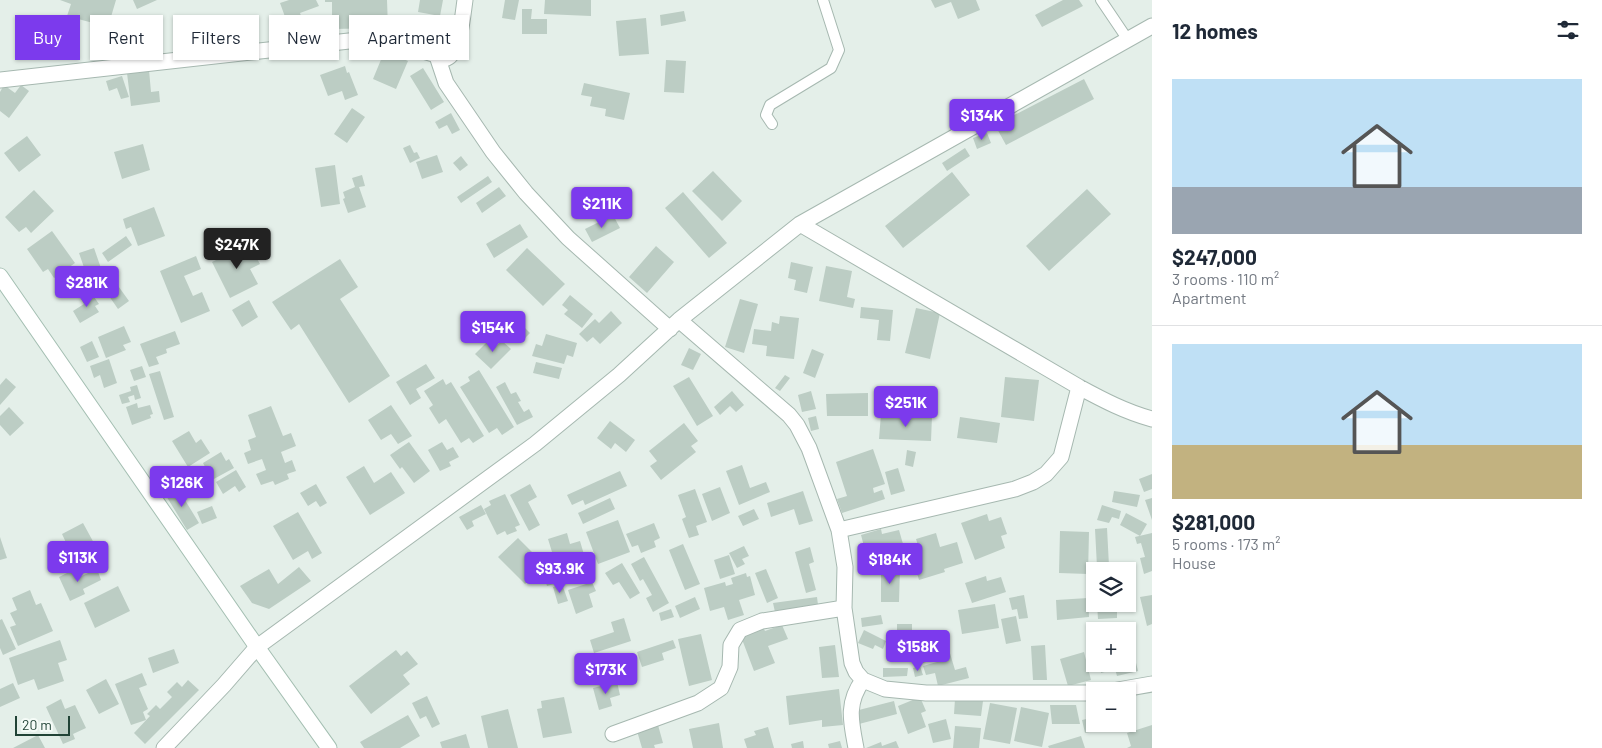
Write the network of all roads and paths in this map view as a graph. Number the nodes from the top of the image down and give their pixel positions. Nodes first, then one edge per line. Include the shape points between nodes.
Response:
1 (465, 0) edge
2 (823, 0) edge
3 (1101, 0) edge
4 (462, 15) edge
5 (1152, 26) edge
6 (1128, 40) junction
7 (349, 41) edge
8 (438, 60) edge
9 (0, 80) edge
10 (772, 124) dead end
11 (800, 224) junction
12 (0, 276) edge
13 (675, 325) junction
14 (1079, 387) junction
15 (1152, 419) edge
16 (839, 530) junction
17 (844, 608) junction
18 (256, 647) junction
19 (863, 680) junction
20 (1152, 684) edge
21 (1136, 687) edge
22 (1086, 693) edge
23 (613, 734) dead end
24 (164, 748) edge
25 (329, 748) edge
26 (856, 748) edge

1 - 4 street
2 - 10 lane via 840,50 830,68 770,105 766,115
3 - 6 lane
5 - 6 street
6 - 11 street
7 - 9 street
8 - 13 street via 454,96 526,193 568,238
11 - 13 street
11 - 14 street
12 - 18 street
13 - 16 street via 779,406 797,425 809,448
13 - 18 street via 535,444
14 - 15 street
14 - 16 street via 1061,458 1033,482
16 - 17 street via 845,567
17 - 19 street via 852,663
17 - 23 street via 762,621 740,630 731,645 730,667 720,688 698,703
18 - 24 street
18 - 25 street
19 - 22 street via 885,688 926,693
19 - 26 street via 854,692 852,702
20 - 21 street

